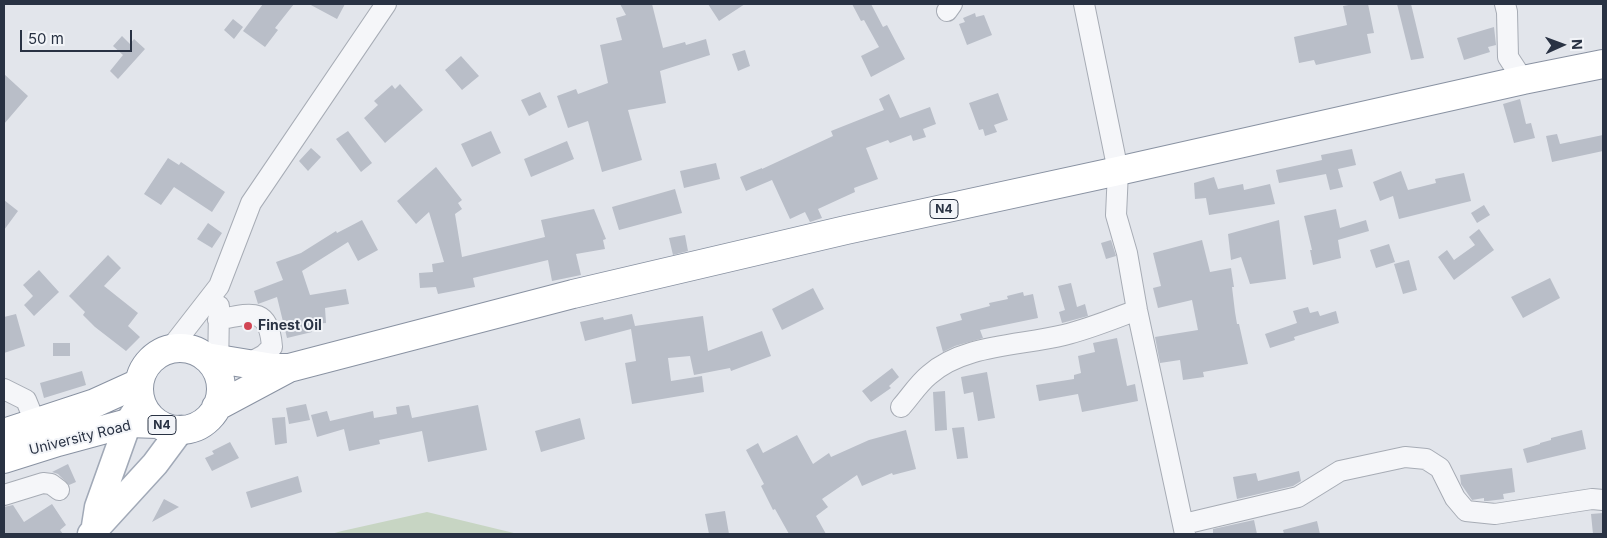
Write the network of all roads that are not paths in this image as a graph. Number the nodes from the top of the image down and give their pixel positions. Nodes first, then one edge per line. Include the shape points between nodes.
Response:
1 (386, 4) edge
2 (1084, 4) edge
3 (1505, 4) edge
4 (1602, 67) edge
5 (1523, 80) junction
6 (1118, 171) junction
7 (219, 286) junction
8 (1137, 310) junction
9 (218, 320) junction
10 (170, 349) junction
11 (214, 364) junction
12 (247, 364) junction
13 (289, 368) junction
14 (4, 389) edge
15 (136, 403) junction
16 (216, 407) junction
17 (901, 407) dead end
18 (34, 422) junction
19 (170, 427) junction
20 (4, 433) edge
21 (4, 458) edge
22 (59, 490) dead end
23 (4, 495) edge
24 (1603, 500) edge
25 (1184, 529) edge
26 (93, 532) edge

1 - 7 street via 251,203
2 - 6 street
3 - 5 street via 1508,57
4 - 5 highway, N4
5 - 6 highway, N4
6 - 8 street via 1116,215 1127,253
6 - 13 highway, N4 via 601,288
7 - 9 street
7 - 10 street
8 - 17 street via 1064,335 956,358 929,375
8 - 25 street
9 - 11 street
9 - 12 street via 240,315 257,315 266,320 272,347
10 - 11 highway, N4 via 189,349
10 - 15 highway via 153,358 142,373
11 - 12 highway, N4
11 - 16 highway via 220,388
12 - 13 highway, N4
13 - 16 highway, N4
14 - 18 street via 26,400
15 - 18 highway, University Road via 95,403
15 - 19 highway, N4
15 - 21 highway, University Road / N4 via 58,442
15 - 26 main road via 98,507
16 - 19 highway, N4 via 202,423
18 - 20 highway, University Road
19 - 26 main road via 155,464
22 - 23 street via 43,483
24 - 25 street via 1592,498 1495,514 1466,511 1455,498 1440,468 1426,459 1404,457 1340,470 1298,497

